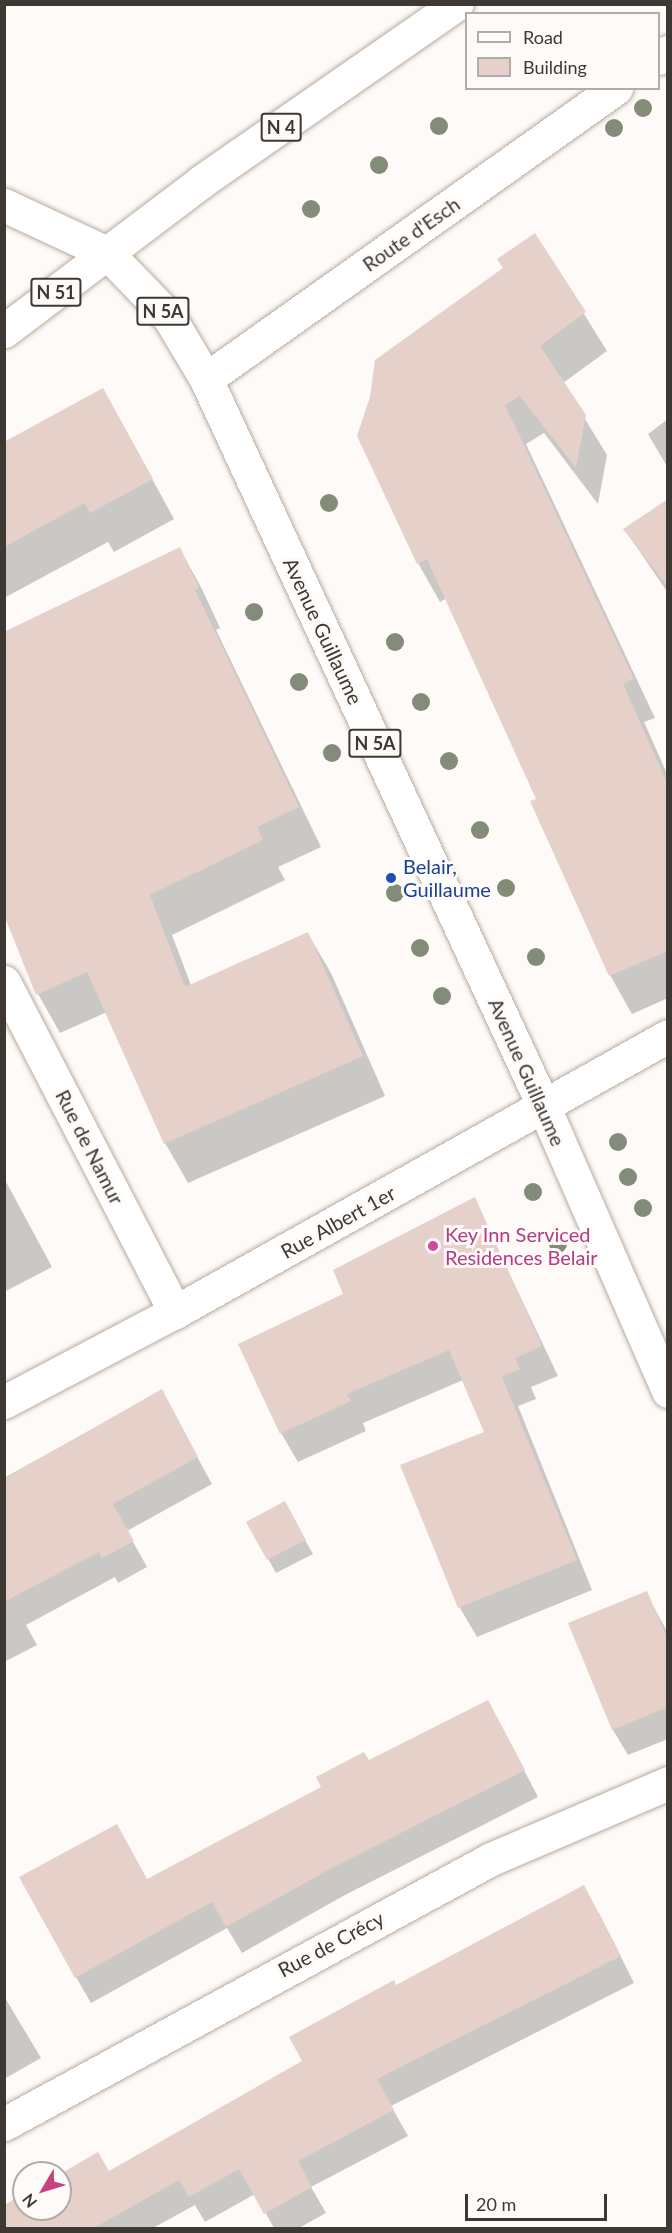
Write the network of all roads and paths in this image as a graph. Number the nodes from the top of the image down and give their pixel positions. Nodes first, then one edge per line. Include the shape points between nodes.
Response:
1 (457, 4) edge
2 (613, 90) edge
3 (4, 205) edge
4 (107, 253) junction
5 (4, 331) edge
6 (206, 379) junction
7 (4, 982) edge
8 (668, 1036) edge
9 (544, 1107) junction
10 (175, 1312) junction
11 (668, 1391) edge
12 (4, 1402) edge
13 (668, 1783) edge
14 (4, 2124) edge

1 - 4 street, N 4 via 202,181
2 - 6 street, Route d'Esch
3 - 4 street
4 - 5 street, N 51
4 - 6 street, Avenue Guillaume / N 5A via 169,317
6 - 9 street, Avenue Guillaume / N 5A
7 - 10 street, Rue de Namur
8 - 9 street, Rue Albert 1er
9 - 10 street, Rue Albert 1er
9 - 11 street, Avenue Guillaume / N 5A
10 - 12 street, Rue Albert 1er
13 - 14 street, Rue de Crécy via 491,1859

